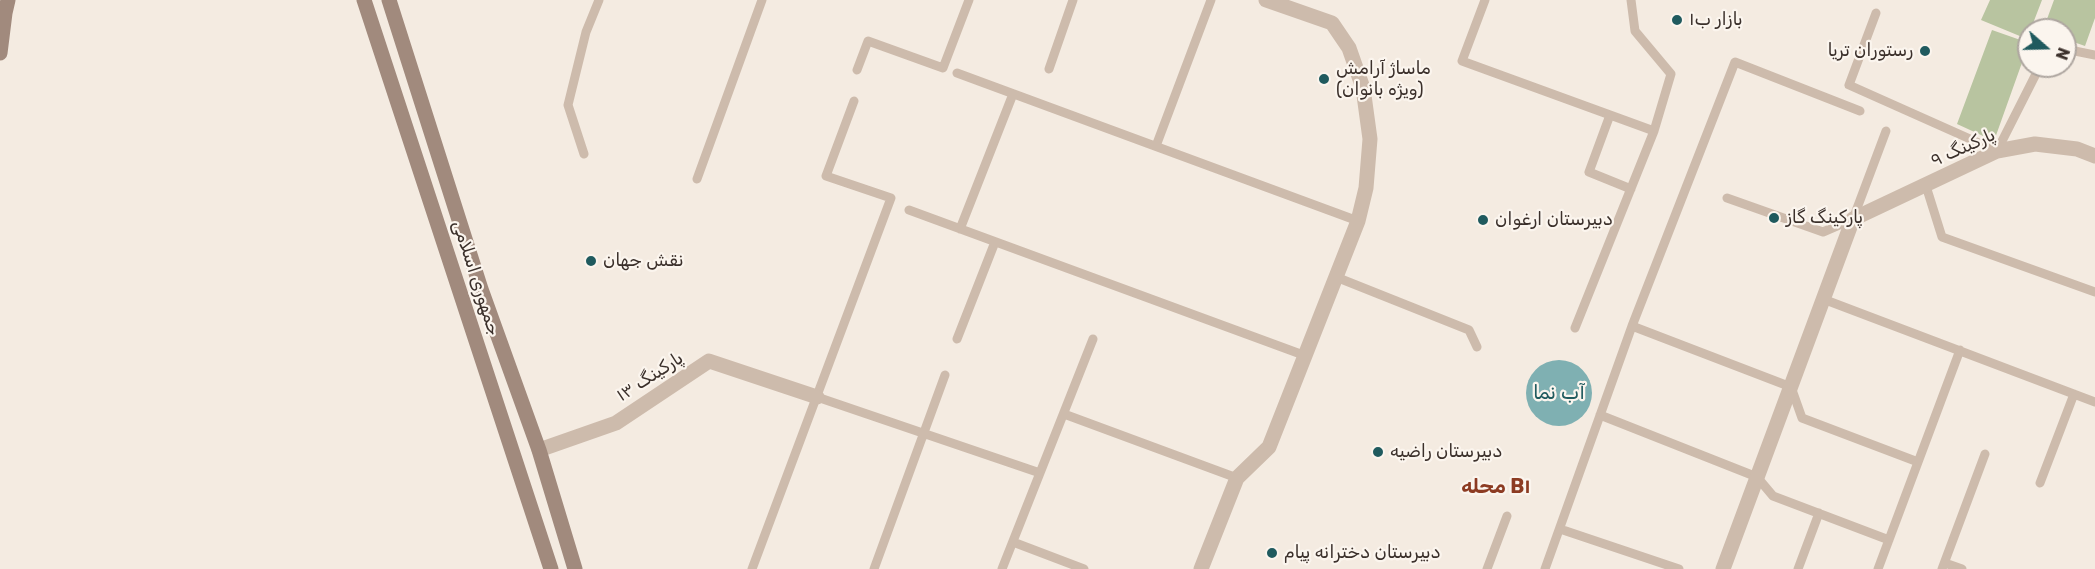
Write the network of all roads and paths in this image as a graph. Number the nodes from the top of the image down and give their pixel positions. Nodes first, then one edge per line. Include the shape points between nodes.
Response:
1 (8, 0) edge
2 (364, 0) edge
3 (389, 0) edge
4 (599, 0) edge
5 (762, 0) edge
6 (969, 0) edge
7 (1073, 0) edge
8 (1211, 0) edge
9 (1266, 0) edge
10 (1485, 0) edge
11 (1631, 0) edge
12 (1876, 13) dead end
13 (2077, 52) edge
14 (0, 53) edge
15 (2095, 55) edge
16 (1048, 69) dead end
17 (857, 70) dead end
18 (957, 73) dead end
19 (2034, 78) edge
20 (1013, 94) junction
21 (854, 101) dead end
22 (1860, 111) dead end
23 (1610, 115) junction
24 (1654, 131) junction
25 (1886, 131) dead end
26 (1156, 146) junction
27 (1997, 150) junction
28 (584, 154) dead end
29 (2095, 156) edge
30 (697, 179) dead end
31 (1926, 186) junction
32 (1631, 189) junction
33 (1726, 198) dead end
34 (909, 210) dead end
35 (1853, 219) junction
36 (1358, 221) junction
37 (960, 229) junction
38 (995, 242) junction
39 (1336, 277) junction
40 (2095, 292) edge
41 (1823, 299) junction
42 (1632, 326) junction
43 (1575, 328) dead end
44 (957, 339) dead end
45 (1093, 339) dead end
46 (1477, 347) dead end
47 (1960, 350) junction
48 (1306, 356) junction
49 (945, 375) dead end
50 (1791, 387) junction
51 (2074, 394) junction
52 (817, 397) junction
53 (2095, 402) edge
54 (1064, 414) junction
55 (1600, 415) junction
56 (923, 433) junction
57 (539, 450) junction
58 (1985, 454) dead end
59 (1918, 462) junction
60 (1040, 473) junction
61 (1757, 477) junction
62 (1237, 478) junction
63 (2040, 483) dead end
64 (1819, 513) junction
65 (1507, 516) dead end
66 (1560, 529) junction
67 (1889, 540) junction
68 (1013, 542) junction
69 (1943, 566) edge
70 (551, 569) edge
71 (575, 569) edge
72 (752, 569) edge
73 (874, 569) edge
74 (1002, 569) edge
75 (1084, 569) edge
76 (1201, 569) edge
77 (1487, 569) edge
78 (1545, 569) edge
79 (1679, 569) edge
80 (1723, 569) edge
81 (1798, 569) edge
82 (1878, 569) edge
83 (1962, 569) edge

1 - 14 main road
2 - 70 main road, جمهوری اسلامی
3 - 57 main road, جمهوری اسلامی via 482,289
4 - 28 lane via 586,32 568,105
5 - 30 lane
6 - 17 lane via 943,68 868,40
7 - 16 lane
8 - 26 lane
9 - 36 street via 1332,23 1349,48 1363,88 1370,139 1366,188
10 - 23 lane via 1462,61
11 - 24 lane via 1635,31 1671,74
12 - 27 lane via 1849,85
13 - 15 lane
18 - 20 lane
19 - 27 lane
20 - 26 lane
20 - 37 lane
21 - 52 lane via 826,176 891,198
22 - 42 lane via 1735,62
23 - 24 lane
23 - 32 lane via 1589,172
24 - 32 lane
25 - 35 lane
26 - 36 lane
27 - 29 street, پارکینگ ۹ via 2035,144 2077,149
27 - 31 street, پارکینگ ۹
31 - 35 street, پارکینگ ۹
31 - 40 lane via 1942,237
32 - 43 lane
33 - 35 lane via 1823,232
34 - 37 lane
35 - 41 street
36 - 39 street
37 - 38 lane
38 - 44 lane
38 - 48 lane
39 - 46 lane via 1469,330
39 - 48 street
41 - 47 lane
41 - 50 street
42 - 50 lane
42 - 55 lane
45 - 54 lane
47 - 51 lane
47 - 59 lane
48 - 62 street via 1269,447
49 - 56 lane
50 - 59 lane via 1803,418
50 - 61 street
51 - 53 lane
51 - 63 lane
52 - 56 lane
52 - 57 street, پارکینگ ۱۳ via 709,361 616,423
52 - 72 lane
54 - 60 lane
54 - 62 lane
55 - 61 lane
55 - 66 lane
56 - 60 lane
56 - 73 lane
57 - 71 main road, جمهوری اسلامی
58 - 69 lane
59 - 67 lane
60 - 68 lane
61 - 64 lane via 1773,496
61 - 80 street
62 - 76 street
64 - 67 lane
64 - 81 lane
65 - 77 lane
66 - 78 lane
66 - 79 lane
67 - 82 lane
68 - 74 lane
68 - 75 lane
69 - 83 lane

